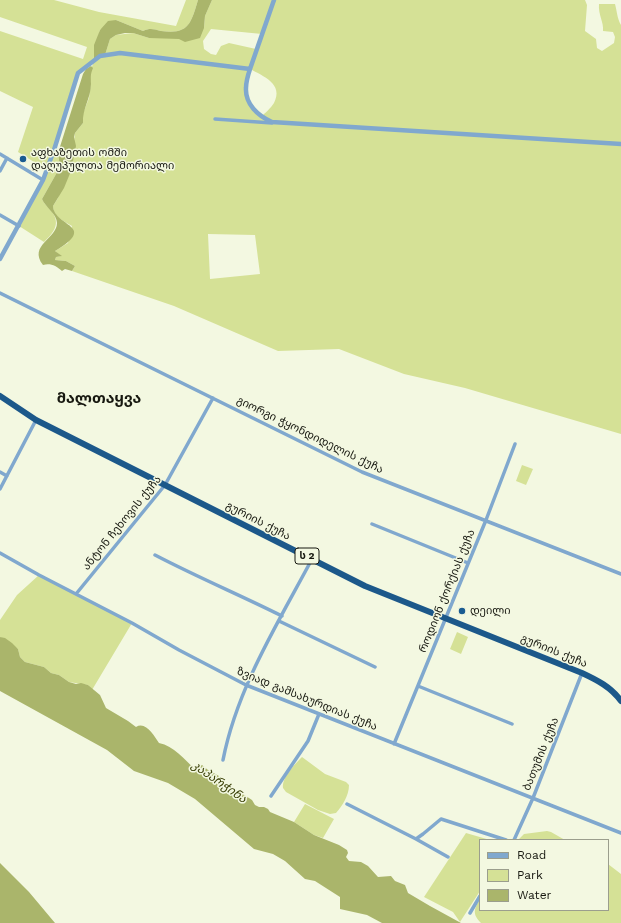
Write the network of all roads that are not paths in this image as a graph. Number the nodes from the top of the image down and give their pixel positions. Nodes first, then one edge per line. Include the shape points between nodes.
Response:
1 (274, 0) edge
2 (250, 69) junction
3 (215, 119) dead end
4 (275, 123) junction
5 (621, 144) edge
6 (0, 154) edge
7 (7, 158) junction
8 (0, 171) edge
9 (43, 180) junction
10 (0, 215) edge
11 (18, 226) junction
12 (0, 259) edge
13 (0, 292) edge
14 (0, 396) edge
15 (213, 398) junction
16 (36, 420) junction
17 (515, 444) dead end
18 (0, 472) edge
19 (7, 476) junction
20 (165, 485) junction
21 (0, 490) edge
22 (486, 520) junction
23 (372, 524) dead end
24 (0, 553) edge
25 (156, 555) dead end
26 (312, 559) junction
27 (468, 563) junction
28 (621, 574) edge
29 (76, 594) junction
30 (282, 616) junction
31 (446, 618) junction
32 (279, 621) junction
33 (375, 667) dead end
34 (582, 673) junction
35 (246, 685) junction
36 (418, 686) junction
37 (621, 701) edge
38 (319, 714) junction
39 (512, 724) dead end
40 (394, 744) junction
41 (223, 760) dead end
42 (271, 796) dead end
43 (533, 798) junction
44 (347, 804) dead end
45 (621, 832) edge
46 (416, 839) junction
47 (503, 839) edge
48 (514, 839) edge
49 (448, 857) dead end
50 (479, 898) edge
51 (470, 913) dead end

1 - 2 street
2 - 4 street via 246,90 248,100 261,118
2 - 9 street via 120,53 100,56 78,73
3 - 4 street
4 - 5 street
6 - 7 street
7 - 8 street
7 - 9 street
9 - 11 street
10 - 11 street
11 - 12 street
13 - 15 street, გიორგი ჭყონდიდელის ქუჩა
14 - 16 highway, გურიის ქუჩა / ს 2
15 - 20 street, ანტონ ჩეხოვის ქუჩა
15 - 22 street, გიორგი ჭყონდიდელის ქუჩა via 362,472
16 - 19 street
16 - 20 highway, გურიის ქუჩა / ს 2
17 - 22 street, როდიონ ქორქიას ქუჩა
18 - 19 street
19 - 21 street
20 - 26 highway, გურიის ქუჩა / ს 2
20 - 29 street, ანტონ ჩეხოვის ქუჩა
22 - 27 street, როდიონ ქორქიას ქუჩა
22 - 28 street, გიორგი ჭყონდიდელის ქუჩა
23 - 27 street
24 - 29 street, ზვიად გამსახურდიას ქუჩა
25 - 30 street
26 - 30 street
26 - 31 highway, გურიის ქუჩა / ს 2 via 365,586
27 - 31 street, როდიონ ქორქიას ქუჩა
29 - 35 street, ზვიად გამსახურდიას ქუჩა
30 - 32 street
31 - 34 highway, გურიის ქუჩა / ს 2
31 - 36 street, როდიონ ქორქიას ქუჩა
32 - 33 street
32 - 35 street
34 - 37 highway, გურიის ქუჩა / ს 2 via 601,682
34 - 43 street, ბათუმის ქუჩა
35 - 38 street, ზვიად გამსახურდიას ქუჩა
35 - 41 street via 227,736
36 - 39 street
36 - 40 street, როდიონ ქორქიას ქუჩა
38 - 40 street, ზვიად გამსახურდიას ქუჩა
38 - 42 street via 308,741
40 - 43 street, ზვიად გამსახურდიას ქუჩა
43 - 45 street, ზვიად გამსახურდიას ქუჩა
43 - 48 street, ბათუმის ქუჩა
44 - 46 street
46 - 47 street via 441,819
46 - 49 street
50 - 51 street

